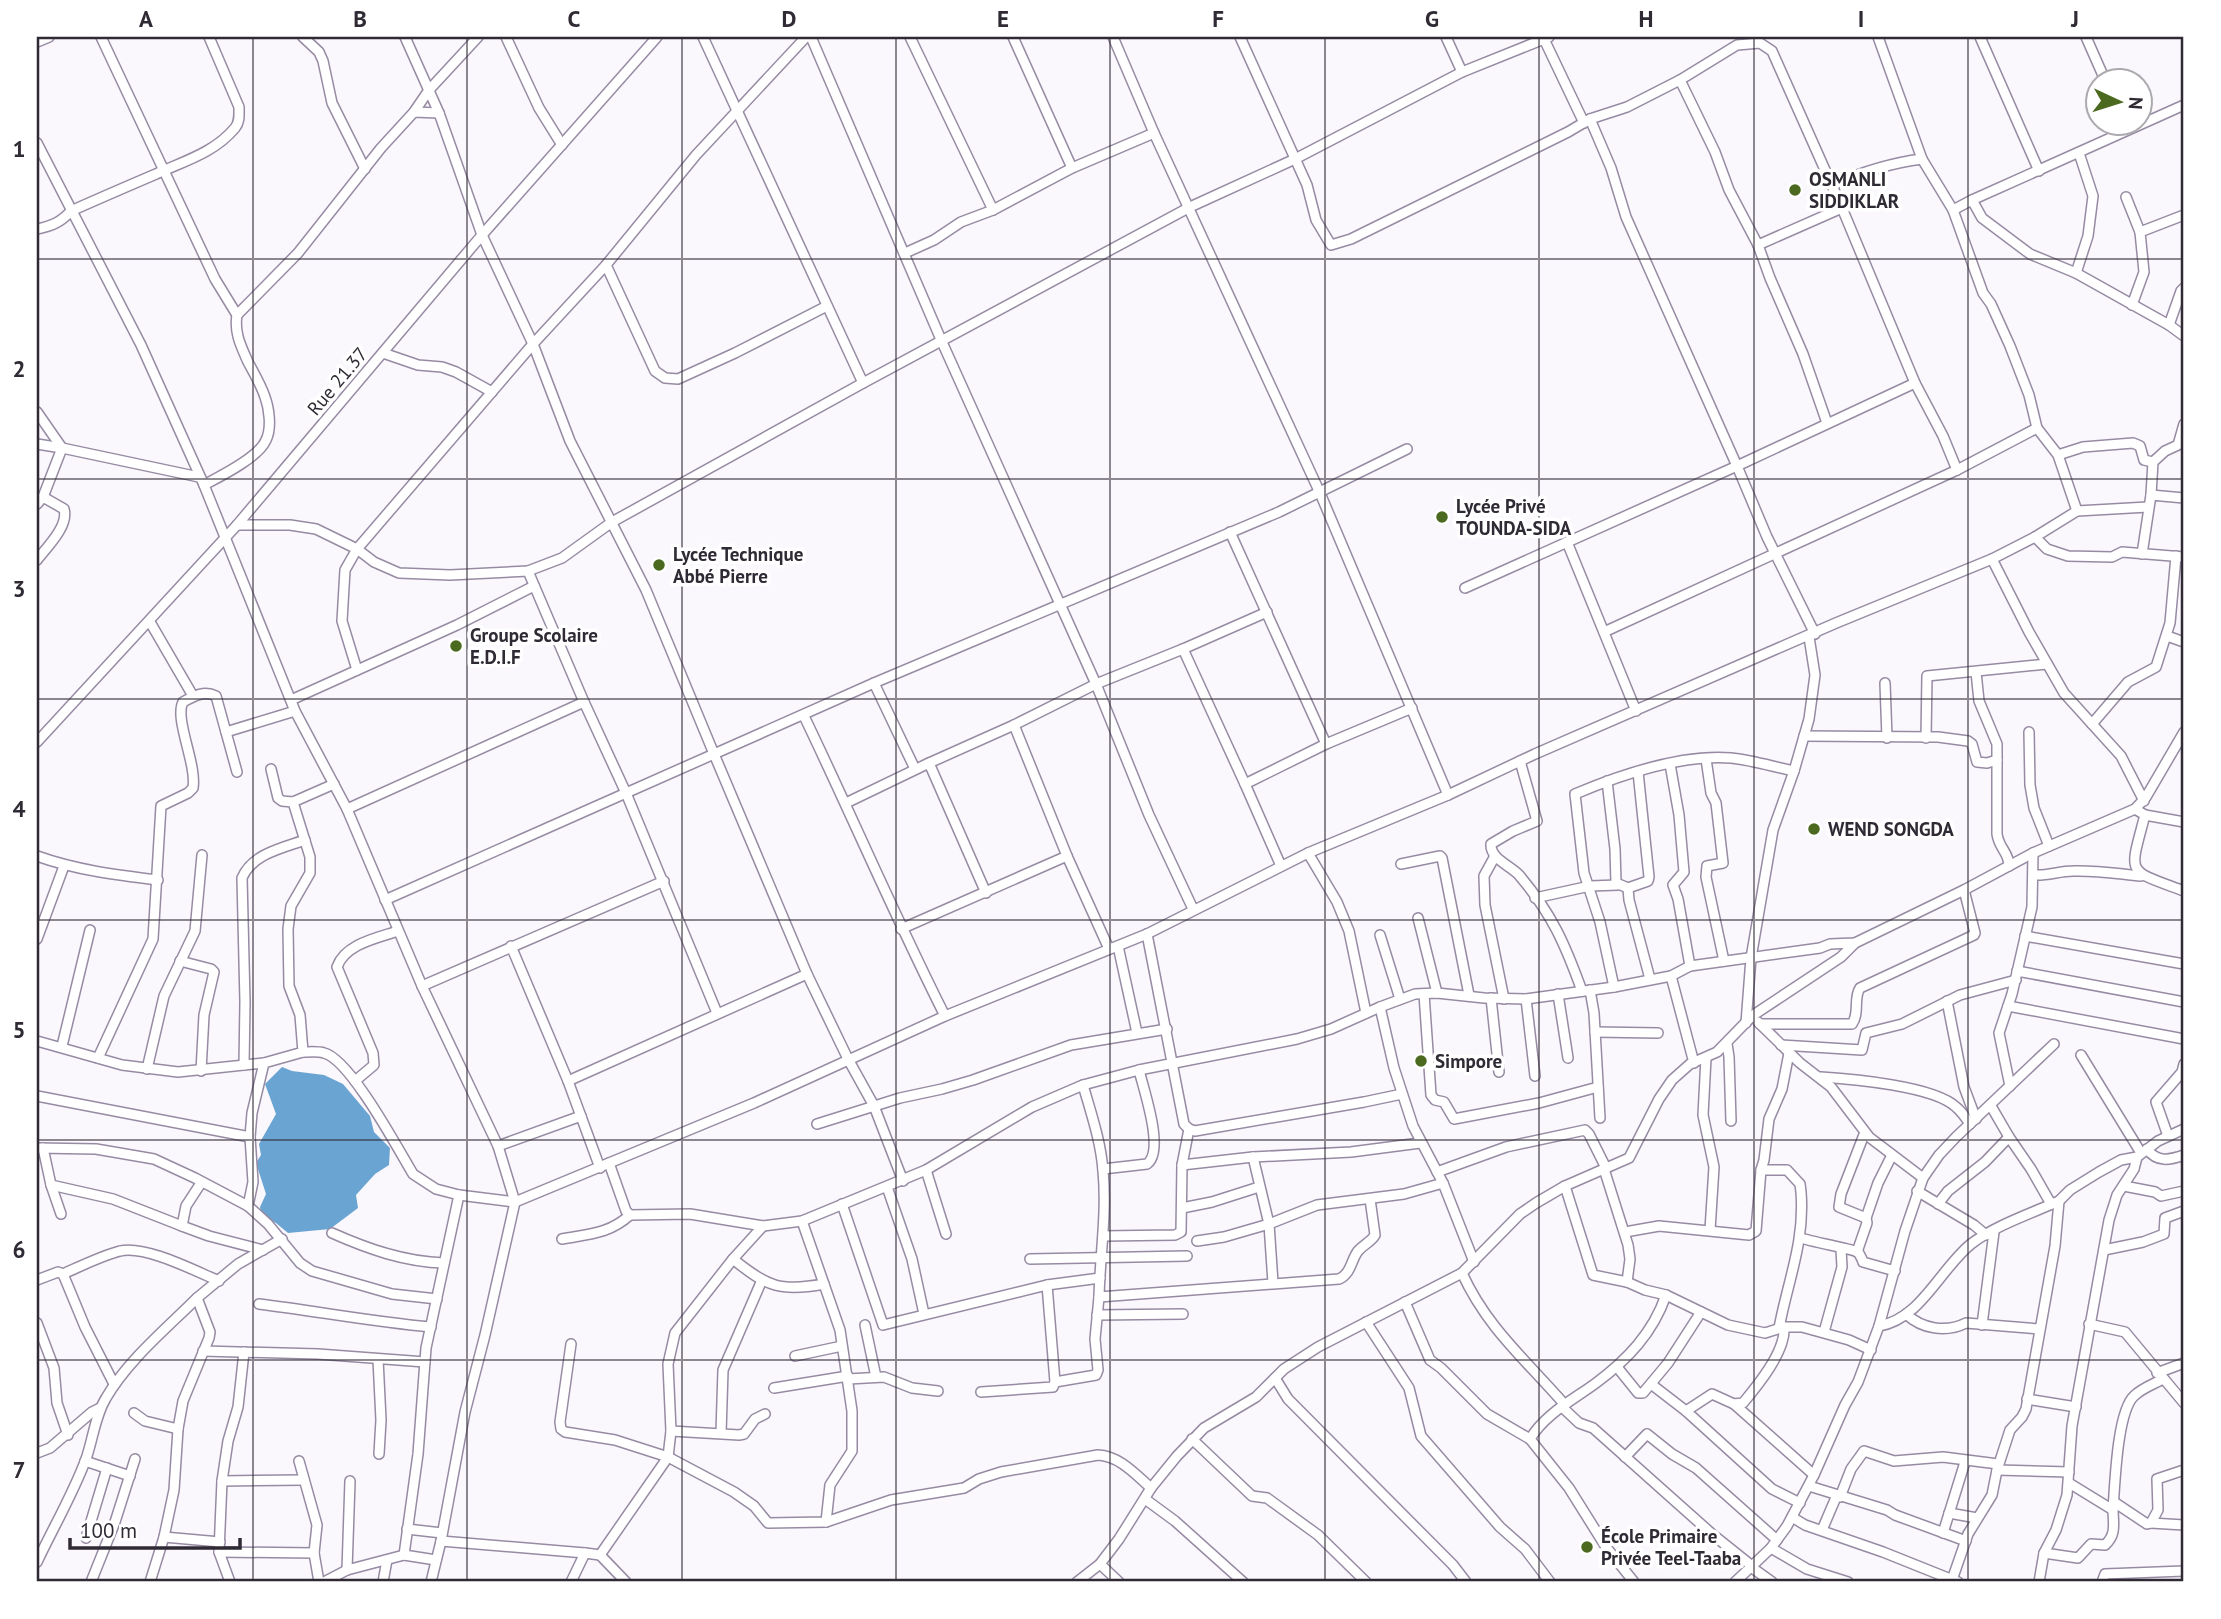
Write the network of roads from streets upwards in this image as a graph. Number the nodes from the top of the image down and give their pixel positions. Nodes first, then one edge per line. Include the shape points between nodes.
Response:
1 (49, 37) edge
2 (101, 37) edge
3 (209, 37) edge
4 (303, 37) edge
5 (405, 37) edge
6 (478, 37) edge
7 (506, 37) edge
8 (657, 37) edge
9 (703, 37) edge
10 (808, 37) edge
11 (910, 37) edge
12 (1013, 37) edge
13 (1113, 37) edge
14 (1240, 37) edge
15 (1446, 37) edge
16 (1878, 37) edge
17 (1980, 37) edge
18 (2085, 37) edge
19 (1545, 38) edge
20 (1759, 40) edge
21 (37, 41) edge
22 (2098, 66) edge
23 (1462, 72) junction
24 (1680, 80) junction
25 (429, 90) junction
26 (2184, 105) edge
27 (737, 111) junction
28 (414, 112) junction
29 (439, 113) junction
30 (2154, 116) edge
31 (1587, 121) junction
32 (1154, 133) junction
33 (2109, 136) edge
34 (37, 143) edge
35 (562, 145) junction
36 (2079, 153) junction
37 (1295, 159) junction
38 (1922, 159) junction
39 (1072, 168) junction
40 (365, 169) junction
41 (164, 170) junction
42 (2039, 172) junction
43 (1832, 184) junction
44 (2126, 197) dead end
45 (1972, 200) junction
46 (1190, 207) junction
47 (1842, 208) junction
48 (993, 210) junction
49 (1953, 210) junction
50 (71, 211) junction
51 (2184, 215) edge
52 (37, 229) edge
53 (2140, 232) junction
54 (482, 235) junction
55 (1758, 245) junction
56 (905, 253) junction
57 (606, 265) junction
58 (2076, 273) junction
59 (2184, 288) edge
60 (2133, 305) junction
61 (827, 306) junction
62 (237, 315) junction
63 (2169, 325) junction
64 (2184, 337) edge
65 (942, 342) junction
66 (533, 344) junction
67 (383, 353) junction
68 (863, 383) junction
69 (1915, 383) junction
70 (492, 392) junction
71 (37, 412) edge
72 (1827, 423) junction
73 (2184, 424) edge
74 (2037, 428) junction
75 (37, 444) edge
76 (62, 448) junction
77 (1407, 449) dead end
78 (2058, 455) junction
79 (2153, 462) junction
80 (1737, 466) junction
81 (1957, 470) junction
82 (202, 481) junction
83 (1320, 494) junction
84 (2151, 495) junction
85 (2184, 498) edge
86 (40, 501) edge
87 (2148, 507) junction
88 (2077, 511) junction
89 (612, 522) junction
90 (237, 525) junction
91 (1230, 532) junction
92 (226, 537) junction
93 (2035, 537) junction
94 (1567, 542) junction
95 (357, 549) junction
96 (1776, 553) junction
97 (2143, 554) junction
98 (2180, 557) edge
99 (1992, 559) junction
100 (37, 560) edge
101 (528, 571) junction
102 (534, 586) junction
103 (1465, 588) dead end
104 (1058, 604) junction
105 (1266, 612) junction
106 (150, 621) junction
107 (1604, 632) junction
108 (1812, 636) junction
109 (2167, 636) junction
110 (2184, 642) edge
111 (1183, 649) junction
112 (2047, 664) junction
113 (357, 670) junction
114 (1976, 672) junction
115 (874, 683) junction
116 (1885, 683) dead end
117 (1096, 684) junction
118 (193, 696) junction
119 (291, 700) junction
120 (584, 702) junction
121 (1412, 708) junction
122 (295, 711) junction
123 (1636, 711) junction
124 (804, 716) junction
125 (2092, 724) junction
126 (1014, 725) junction
127 (226, 732) junction
128 (2029, 732) dead end
129 (2184, 732) edge
130 (1804, 736) junction
131 (1887, 738) junction
132 (1926, 738) junction
133 (37, 742) edge
134 (1326, 744) junction
135 (714, 754) junction
136 (1706, 759) junction
137 (1997, 760) junction
138 (1520, 761) junction
139 (929, 763) junction
140 (1670, 764) junction
141 (271, 769) dead end
142 (915, 769) junction
143 (1794, 771) junction
144 (237, 772) dead end
145 (1638, 772) junction
146 (1607, 781) junction
147 (1245, 783) junction
148 (334, 784) junction
149 (626, 793) junction
150 (1448, 795) junction
151 (2144, 801) junction
152 (293, 802) junction
153 (846, 803) junction
154 (347, 809) junction
155 (2135, 809) junction
156 (2145, 815) junction
157 (2184, 822) edge
158 (305, 840) junction
159 (2049, 846) junction
160 (1308, 853) junction
161 (2033, 853) junction
162 (202, 855) dead end
163 (37, 856) edge
164 (1067, 856) junction
165 (1495, 856) junction
166 (1401, 864) dead end
167 (64, 866) junction
168 (1280, 866) junction
169 (2010, 866) junction
170 (2034, 874) junction
171 (2143, 876) junction
172 (158, 880) junction
173 (664, 881) junction
174 (1618, 885) junction
175 (1590, 886) junction
176 (1628, 888) junction
177 (1964, 890) junction
178 (2184, 891) edge
179 (986, 893) junction
180 (1535, 898) junction
181 (385, 900) junction
182 (1193, 909) junction
183 (1418, 918) dead end
184 (901, 929) junction
185 (90, 930) dead end
186 (398, 931) junction
187 (1147, 934) junction
188 (1380, 935) dead end
189 (2025, 936) junction
190 (37, 939) edge
191 (1855, 943) junction
192 (511, 946) junction
193 (1113, 947) junction
194 (1751, 958) junction
195 (180, 961) junction
196 (1724, 961) junction
197 (2184, 964) edge
198 (1690, 966) junction
199 (807, 974) junction
200 (2016, 975) junction
201 (1671, 976) junction
202 (1650, 979) junction
203 (422, 986) junction
204 (1614, 987) junction
205 (1586, 990) junction
206 (1424, 993) junction
207 (1437, 993) junction
208 (1559, 994) junction
209 (1469, 995) junction
210 (1491, 998) junction
211 (1400, 999) junction
212 (1504, 999) junction
213 (1526, 999) junction
214 (1947, 1001) junction
215 (2184, 1002) edge
216 (1380, 1006) junction
217 (2008, 1006) junction
218 (717, 1013) junction
219 (1366, 1013) junction
220 (945, 1016) junction
221 (1749, 1020) junction
222 (1760, 1024) junction
223 (1167, 1029) junction
224 (1595, 1032) junction
225 (1658, 1032) dead end
226 (1137, 1033) junction
227 (2184, 1039) edge
228 (37, 1041) edge
229 (1727, 1044) junction
230 (2054, 1044) dead end
231 (1781, 1045) junction
232 (62, 1046) junction
233 (303, 1052) junction
234 (1789, 1053) junction
235 (2081, 1055) dead end
236 (98, 1058) junction
237 (1568, 1058) dead end
238 (1706, 1058) junction
239 (848, 1059) junction
240 (264, 1063) junction
241 (1694, 1063) junction
242 (2184, 1063) edge
243 (1174, 1064) junction
244 (244, 1065) junction
245 (147, 1069) junction
246 (1139, 1070) junction
247 (201, 1071) junction
248 (1499, 1072) dead end
249 (1535, 1076) dead end
250 (1821, 1077) junction
251 (355, 1081) junction
252 (568, 1081) junction
253 (1083, 1086) junction
254 (2010, 1086) junction
255 (1598, 1087) junction
256 (1402, 1094) junction
257 (37, 1096) edge
258 (1991, 1105) junction
259 (874, 1106) junction
260 (581, 1116) junction
261 (1600, 1118) dead end
262 (1731, 1121) dead end
263 (1973, 1121) junction
264 (817, 1124) dead end
265 (1189, 1129) junction
266 (2184, 1129) edge
267 (1865, 1132) junction
268 (2168, 1136) junction
269 (250, 1137) junction
270 (2009, 1137) junction
271 (1420, 1143) junction
272 (498, 1146) junction
273 (38, 1148) edge
274 (2141, 1153) junction
275 (1892, 1155) junction
276 (2184, 1155) edge
277 (1253, 1157) junction
278 (1182, 1165) junction
279 (605, 1166) junction
280 (1103, 1169) junction
281 (1605, 1169) junction
282 (926, 1170) junction
283 (1761, 1170) junction
284 (1437, 1172) junction
285 (1923, 1178) junction
286 (903, 1181) junction
287 (201, 1183) junction
288 (1443, 1184) junction
289 (51, 1185) junction
290 (1565, 1186) junction
291 (2124, 1186) junction
292 (887, 1187) junction
293 (1259, 1187) junction
294 (1917, 1191) junction
295 (2184, 1191) edge
296 (459, 1195) junction
297 (1370, 1199) junction
298 (515, 1202) junction
299 (2055, 1203) junction
300 (842, 1204) junction
301 (1938, 1204) junction
302 (248, 1206) junction
303 (1182, 1208) junction
304 (2184, 1211) edge
305 (61, 1214) dead end
306 (630, 1215) junction
307 (1866, 1218) junction
308 (802, 1221) junction
309 (1269, 1224) junction
310 (182, 1226) junction
311 (763, 1226) junction
312 (1710, 1230) junction
313 (1625, 1232) junction
314 (331, 1233) dead end
315 (1990, 1233) junction
316 (946, 1234) dead end
317 (1102, 1236) junction
318 (1801, 1238) junction
319 (282, 1239) junction
320 (562, 1239) dead end
321 (1197, 1241) dead end
322 (1841, 1249) junction
323 (263, 1250) junction
324 (2104, 1250) junction
325 (1857, 1252) junction
326 (1187, 1256) dead end
327 (1101, 1257) junction
328 (733, 1259) junction
329 (1030, 1259) dead end
330 (1474, 1262) junction
331 (444, 1263) junction
332 (1895, 1271) junction
333 (1462, 1273) junction
334 (64, 1274) junction
335 (1100, 1278) junction
336 (37, 1280) edge
337 (762, 1280) junction
338 (219, 1281) junction
339 (1627, 1282) junction
340 (1273, 1283) junction
341 (824, 1284) junction
342 (1047, 1285) junction
343 (1666, 1296) junction
344 (1099, 1297) junction
345 (197, 1298) junction
346 (437, 1299) junction
347 (1405, 1302) junction
348 (259, 1304) dead end
349 (1701, 1312) junction
350 (924, 1314) junction
351 (1182, 1314) dead end
352 (1906, 1314) junction
353 (1097, 1315) junction
354 (1366, 1322) junction
355 (37, 1323) edge
356 (2089, 1324) junction
357 (865, 1325) dead end
358 (1983, 1325) junction
359 (1879, 1326) junction
360 (431, 1327) junction
361 (1781, 1327) junction
362 (2039, 1329) junction
363 (1824, 1332) junction
364 (571, 1344) dead end
365 (842, 1346) junction
366 (1871, 1350) junction
367 (203, 1351) junction
368 (244, 1353) junction
369 (795, 1356) dead end
370 (377, 1359) junction
371 (425, 1362) junction
372 (2184, 1363) edge
373 (1617, 1367) junction
374 (2160, 1376) junction
375 (876, 1377) junction
376 (848, 1378) junction
377 (1275, 1378) junction
378 (1055, 1382) junction
379 (114, 1384) junction
380 (1651, 1384) junction
381 (774, 1388) dead end
382 (937, 1391) dead end
383 (981, 1392) dead end
384 (2027, 1399) junction
385 (2184, 1402) edge
386 (1734, 1404) junction
387 (1564, 1406) junction
388 (2076, 1407) junction
389 (100, 1408) junction
390 (1686, 1411) junction
391 (134, 1413) dead end
392 (765, 1414) dead end
393 (178, 1429) junction
394 (671, 1431) junction
395 (721, 1433) junction
396 (68, 1435) junction
397 (1192, 1439) junction
398 (1530, 1439) junction
399 (37, 1453) edge
400 (379, 1454) dead end
401 (668, 1457) junction
402 (1625, 1457) junction
403 (135, 1459) dead end
404 (85, 1461) junction
405 (299, 1461) dead end
406 (1965, 1462) junction
407 (1997, 1467) junction
408 (107, 1468) junction
409 (2184, 1470) edge
410 (2069, 1472) junction
411 (1814, 1475) junction
412 (130, 1476) junction
413 (304, 1480) junction
414 (222, 1481) junction
415 (350, 1481) dead end
416 (2069, 1483) junction
417 (1809, 1486) junction
418 (1151, 1489) junction
419 (1838, 1496) junction
420 (1145, 1499) junction
421 (1800, 1503) junction
422 (2114, 1506) junction
423 (1949, 1513) junction
424 (1792, 1517) junction
425 (1977, 1518) junction
426 (826, 1522) junction
427 (2151, 1523) junction
428 (2184, 1525) edge
429 (407, 1529) junction
430 (1822, 1530) junction
431 (1943, 1533) junction
432 (442, 1536) junction
433 (164, 1537) junction
434 (86, 1538) dead end
435 (1966, 1541) junction
436 (1774, 1544) junction
437 (220, 1547) junction
438 (314, 1553) junction
439 (585, 1553) junction
440 (2044, 1553) junction
441 (404, 1555) junction
442 (600, 1555) junction
443 (387, 1560) junction
444 (436, 1560) junction
445 (37, 1562) edge
446 (1100, 1563) junction
447 (1751, 1567) junction
448 (347, 1570) junction
449 (2184, 1571) edge
450 (1955, 1581) edge
451 (91, 1582) edge
452 (149, 1582) edge
453 (230, 1582) edge
454 (321, 1582) edge
455 (383, 1582) edge
456 (431, 1582) edge
457 (571, 1582) edge
458 (626, 1582) edge
459 (1077, 1582) edge
460 (1119, 1582) edge
461 (1243, 1582) edge
462 (1366, 1582) edge
463 (1466, 1582) edge
464 (1550, 1582) edge
465 (1634, 1582) edge
466 (1735, 1582) edge
467 (1772, 1582) edge
468 (1847, 1582) edge
469 (2039, 1582) edge
470 (2102, 1582) edge

1 - 21 street
2 - 41 street
3 - 41 street via 239,107 236,127 189,162
4 - 40 street via 323,61 332,103
5 - 25 street
6 - 25 street
7 - 35 street
8 - 35 street, Rue 21.37
9 - 27 street
10 - 27 street
10 - 56 street
11 - 48 street
12 - 39 street
13 - 32 street
14 - 37 street
15 - 23 street
16 - 38 street
17 - 42 street
18 - 22 street
19 - 23 street
19 - 31 street
20 - 24 street via 1737,45
20 - 43 street via 1772,51
23 - 37 street
24 - 31 street
24 - 55 street
25 - 28 street
25 - 29 street
26 - 30 street
27 - 57 street
27 - 61 street
28 - 29 street
28 - 40 street
29 - 54 street
31 - 37 street via 1331,245 1315,220
31 - 80 street
32 - 39 street
32 - 46 street
33 - 36 street
34 - 50 street
35 - 54 street, Rue 21.37
36 - 42 street
36 - 58 street via 2093,197 2088,236
37 - 46 street
38 - 43 street via 1895,162
38 - 49 street
39 - 48 street
40 - 62 street via 298,253
41 - 50 street
41 - 62 street
42 - 45 street
43 - 47 street
44 - 53 street
45 - 49 street
45 - 58 street via 1982,218 2030,254
46 - 65 street
46 - 83 street
47 - 55 street
47 - 69 street
48 - 56 street
49 - 74 street via 1983,293 2029,395
50 - 52 street via 51,226
50 - 82 street via 141,345
51 - 53 street
53 - 60 street via 2144,272
54 - 66 street
54 - 67 street, Rue 21.37
55 - 72 street
56 - 65 street
57 - 61 street via 655,371 665,379 690,374
57 - 66 street
58 - 60 street
59 - 63 street
60 - 63 street
61 - 68 street
62 - 82 street via 236,333 266,398 268,432 258,450 229,471
63 - 64 street
65 - 68 street
65 - 104 street
66 - 70 street
66 - 89 street via 570,441
67 - 70 street via 456,372
67 - 90 street, Rue 21.37
68 - 89 street
69 - 72 street
69 - 81 street
70 - 95 street
71 - 76 street
72 - 80 street
73 - 79 street via 2178,445
74 - 78 street
74 - 81 street
75 - 76 street
76 - 82 street
76 - 86 street
77 - 83 street
78 - 79 street via 2082,447 2133,443 2140,446 2144,460
78 - 88 street
79 - 84 street
80 - 94 street
80 - 96 street
81 - 96 street
82 - 92 street
83 - 91 street
83 - 121 street
84 - 85 street
84 - 87 street
86 - 100 street via 66,513
87 - 88 street
87 - 97 street
88 - 93 street
89 - 101 street via 562,558
89 - 135 street via 646,590
90 - 92 street, Rue 21.37
90 - 95 street via 316,529
91 - 104 street
91 - 105 street
92 - 106 street, Rue 21.37
92 - 119 street
93 - 97 street via 2047,549 2068,556
93 - 99 street
94 - 103 street
94 - 107 street
95 - 101 street via 399,573
95 - 113 street via 345,570 342,621
96 - 107 street
96 - 108 street
97 - 98 street
98 - 109 street
99 - 108 street
99 - 112 street
101 - 102 street
102 - 113 street
102 - 120 street
104 - 115 street
104 - 117 street
105 - 111 street
105 - 134 street
106 - 118 street
106 - 133 street, Rue 21.37
107 - 123 street
108 - 123 street
108 - 130 street via 1815,675
109 - 110 street
109 - 125 street via 2156,667 2128,682
111 - 117 street
111 - 147 street
112 - 114 street
112 - 125 street via 2064,693
113 - 119 street
114 - 132 street via 1927,676
114 - 137 street via 1979,701 1997,744
115 - 124 street
115 - 142 street
116 - 131 street
117 - 126 street
117 - 182 street
118 - 127 street via 216,696
118 - 172 street via 183,702 180,717 194,783 188,793 161,806
119 - 122 street
120 - 149 street
120 - 154 street
121 - 134 street
121 - 150 street
122 - 127 street
122 - 148 street
123 - 138 street
124 - 135 street
124 - 153 street
125 - 151 street via 2121,756
126 - 139 street
126 - 164 street
127 - 144 street
128 - 159 street via 2034,808
129 - 151 street
130 - 131 street
130 - 143 street
131 - 132 street
132 - 137 street via 1968,741 1977,762
134 - 147 street
135 - 149 street
135 - 199 street
136 - 140 street
136 - 143 street via 1732,758
136 - 196 street via 1723,863 1707,866 1706,877
137 - 169 street via 1998,845 2009,857
138 - 150 street
138 - 165 street via 1537,821 1491,844
139 - 142 street
139 - 179 street
140 - 145 street
140 - 198 street via 1684,872 1673,885
141 - 152 street via 278,798
142 - 153 street
143 - 194 street via 1773,830
145 - 146 street
145 - 176 street via 1649,877
146 - 174 street
146 - 175 street via 1574,794 1584,873
147 - 168 street
148 - 152 street
148 - 154 street
149 - 173 street
149 - 181 street
150 - 160 street
151 - 155 street
152 - 158 street
153 - 184 street
154 - 181 street
155 - 156 street
155 - 159 street
156 - 157 street
156 - 171 street via 2133,860
158 - 233 street via 310,873 291,906 288,929 289,986 300,1015
158 - 244 street via 264,855 242,878
159 - 161 street
160 - 168 street
160 - 219 street via 1349,931
161 - 169 street
161 - 170 street
162 - 195 street via 195,931
163 - 167 street
164 - 179 street
164 - 193 street
165 - 180 street via 1511,867
165 - 212 street via 1484,876 1485,905
166 - 209 street via 1442,858
167 - 172 street
167 - 190 street
168 - 182 street
169 - 177 street
170 - 171 street via 2078,871
170 - 189 street
171 - 178 street
172 - 236 street via 153,939
173 - 192 street
173 - 218 street
174 - 175 street
174 - 176 street
175 - 180 street
175 - 204 street
176 - 202 street
177 - 191 street
177 - 222 street via 1974,935 1860,988 1852,1024
179 - 184 street
180 - 205 street via 1552,919
181 - 186 street
182 - 187 street
183 - 207 street
184 - 220 street
185 - 232 street
186 - 203 street
186 - 251 street via 367,941 340,958 337,967 373,1053 374,1065
187 - 193 street
187 - 223 street
188 - 211 street
189 - 197 street
189 - 200 street
191 - 194 street
191 - 221 street
192 - 203 street
192 - 252 street
193 - 220 street
193 - 226 street
194 - 196 street
194 - 221 street
195 - 245 street via 164,996
195 - 247 street via 214,972 204,1015
196 - 198 street
198 - 201 street
199 - 218 street
199 - 239 street
200 - 214 street
200 - 215 street
200 - 217 street
201 - 202 street
201 - 241 street
202 - 204 street
203 - 272 street
204 - 205 street
205 - 208 street
205 - 224 street
206 - 207 street
206 - 211 street
206 - 255 street via 1431,1095 1444,1102 1454,1119
207 - 209 street
208 - 213 street
208 - 237 street
209 - 210 street
210 - 212 street
210 - 248 street
211 - 216 street
212 - 213 street
213 - 249 street
214 - 231 street via 1902,1024 1866,1033 1862,1050
214 - 263 street
216 - 219 street
216 - 256 street
217 - 227 street
217 - 254 street via 1999,1033
218 - 252 street
219 - 243 street via 1297,1039
220 - 239 street
221 - 222 street
221 - 229 street
222 - 231 street
223 - 226 street
223 - 243 street
224 - 225 street
224 - 255 street
226 - 259 street via 1071,1045 963,1083
228 - 232 street
229 - 238 street
229 - 262 street
230 - 254 street
231 - 234 street
232 - 236 street
233 - 240 street
233 - 251 street via 326,1053
234 - 250 street
234 - 283 street via 1782,1089 1769,1119
235 - 274 street
236 - 245 street
238 - 241 street
238 - 312 street via 1703,1115 1715,1184
239 - 259 street
239 - 279 street
240 - 244 street
240 - 269 street
241 - 281 street via 1672,1080 1659,1098 1633,1155
242 - 268 street via 2182,1072 2156,1102
243 - 246 street
243 - 265 street via 1184,1124
244 - 247 street
245 - 247 street
246 - 253 street
246 - 280 street via 1155,1152 1147,1164
250 - 263 street via 1923,1091 1956,1106
250 - 267 street
251 - 296 street via 413,1174 436,1189
252 - 260 street
253 - 280 street
253 - 282 street via 1032,1107
254 - 258 street
255 - 261 street
256 - 265 street
256 - 271 street
257 - 269 street
258 - 263 street
258 - 270 street
259 - 264 street
259 - 286 street
260 - 272 street
260 - 279 street
263 - 285 street
265 - 278 street
266 - 268 street
267 - 275 street
267 - 307 street via 1839,1207
268 - 274 street
269 - 302 street via 253,1182
270 - 299 street
270 - 301 street
271 - 277 street
271 - 284 street
272 - 298 street
273 - 287 street via 96,1149 154,1159
273 - 289 street
274 - 276 street via 2161,1160
274 - 291 street
274 - 299 street via 2099,1172
275 - 285 street
275 - 307 street
277 - 278 street
277 - 293 street
278 - 303 street
279 - 298 street
279 - 306 street
280 - 317 street
281 - 284 street via 1585,1130 1506,1147
281 - 290 street
281 - 313 street
282 - 286 street
282 - 316 street
283 - 312 street via 1756,1231 1749,1235
283 - 318 street via 1787,1170 1800,1184
284 - 288 street
285 - 294 street
286 - 292 street
287 - 302 street
287 - 310 street via 186,1206
288 - 297 street
288 - 330 street
289 - 305 street
289 - 310 street via 113,1199
290 - 330 street via 1520,1214
290 - 339 street via 1593,1275
291 - 295 street via 2164,1196
291 - 324 street via 2117,1195
292 - 300 street
292 - 350 street via 912,1259
293 - 303 street
293 - 309 street
294 - 301 street
294 - 332 street
296 - 298 street
296 - 331 street
297 - 309 street via 1317,1205
297 - 340 street via 1375,1235 1358,1251 1344,1276
298 - 432 street via 465,1412
299 - 315 street
299 - 362 street via 2059,1224
300 - 308 street
300 - 350 street via 883,1325
301 - 315 street
302 - 319 street
303 - 317 street via 1179,1234
304 - 324 street via 2165,1218 2164,1234
306 - 311 street via 690,1214
306 - 320 street via 617,1226
307 - 325 street
308 - 311 street
308 - 341 street
309 - 321 street
309 - 340 street
310 - 323 street
311 - 328 street
312 - 313 street via 1660,1226
313 - 339 street via 1630,1259
314 - 331 street via 369,1249 419,1262
315 - 352 street via 1958,1256
315 - 358 street
317 - 327 street
318 - 322 street
318 - 361 street
319 - 323 street
319 - 346 street via 312,1271 392,1294
322 - 325 street
322 - 363 street via 1842,1267
323 - 338 street
324 - 356 street
325 - 332 street via 1863,1262
326 - 327 street
327 - 329 street
327 - 335 street
328 - 337 street
328 - 394 street via 671,1344
330 - 333 street
331 - 346 street
332 - 359 street
333 - 347 street
333 - 387 street via 1498,1333
334 - 336 street
334 - 338 street via 132,1250
334 - 379 street
335 - 342 street
335 - 344 street
337 - 341 street via 790,1289
337 - 395 street via 723,1370
338 - 345 street
339 - 343 street
340 - 344 street
341 - 365 street
342 - 350 street
342 - 378 street
343 - 349 street
343 - 373 street via 1648,1333
344 - 353 street
345 - 367 street via 211,1332
345 - 379 street
346 - 360 street
347 - 354 street
347 - 398 street via 1430,1360 1495,1420
348 - 360 street
349 - 361 street via 1728,1325 1765,1333
349 - 380 street
351 - 353 street
352 - 358 street via 1931,1327
352 - 359 street
353 - 378 street via 1096,1375
354 - 377 street via 1301,1357
354 - 464 street via 1409,1388 1426,1442
355 - 396 street via 54,1368 57,1403
356 - 374 street via 2125,1332
356 - 388 street
357 - 375 street
358 - 362 street
359 - 366 street
360 - 371 street
361 - 363 street
361 - 386 street via 1783,1344 1763,1379 1743,1404
362 - 384 street
363 - 366 street
364 - 401 street via 561,1429
365 - 369 street
365 - 376 street
366 - 411 street
367 - 368 street
367 - 393 street via 183,1401
368 - 370 street
368 - 414 street
370 - 371 street
370 - 400 street
371 - 429 street
372 - 374 street
373 - 380 street via 1638,1393
373 - 387 street
374 - 385 street
374 - 422 street via 2132,1398 2122,1420
375 - 376 street
375 - 382 street
376 - 381 street
376 - 426 street via 852,1451 830,1485
377 - 397 street via 1256,1397
377 - 463 street via 1288,1399
378 - 383 street via 1048,1388
379 - 389 street
380 - 390 street
384 - 388 street
384 - 407 street
386 - 390 street via 1712,1394
386 - 411 street
387 - 398 street
387 - 402 street
388 - 410 street via 2068,1448
389 - 396 street
389 - 404 street
390 - 421 street via 1772,1489
391 - 393 street via 145,1421
392 - 395 street via 744,1434
393 - 433 street via 174,1490
394 - 395 street
394 - 401 street
396 - 399 street
397 - 418 street
397 - 462 street via 1252,1496 1268,1498 1318,1535
398 - 465 street
401 - 426 street via 734,1492 768,1523
401 - 442 street
402 - 436 street via 1647,1434 1696,1468
402 - 447 street
403 - 412 street
404 - 408 street
404 - 445 street
405 - 413 street
406 - 407 street
406 - 419 street via 1943,1457 1894,1461 1864,1451
406 - 423 street
407 - 410 street
407 - 425 street via 1992,1495
408 - 412 street
408 - 434 street
409 - 427 street via 2157,1479 2158,1510
410 - 416 street
411 - 417 street
412 - 451 street
413 - 414 street
413 - 438 street via 317,1525
414 - 437 street
415 - 448 street
416 - 422 street
416 - 440 street
417 - 419 street
417 - 421 street
418 - 420 street
418 - 426 street via 1109,1456 1082,1457 1001,1472 964,1488 891,1500
419 - 430 street
419 - 431 street
420 - 446 street
420 - 461 street
421 - 424 street
422 - 427 street
422 - 440 street via 2113,1536 2105,1545 2091,1544 2078,1559
423 - 425 street
423 - 431 street
424 - 430 street
424 - 436 street
425 - 435 street
427 - 428 street
429 - 432 street
429 - 441 street
430 - 450 street
431 - 435 street
432 - 439 street
432 - 444 street
433 - 437 street
433 - 452 street
435 - 450 street
436 - 447 street
436 - 468 street via 1807,1569
437 - 438 street
437 - 453 street
438 - 454 street
439 - 442 street
439 - 457 street
440 - 469 street
441 - 443 street
441 - 444 street
442 - 458 street
443 - 448 street
443 - 455 street
444 - 456 street
446 - 459 street
446 - 460 street
447 - 466 street
447 - 467 street
448 - 454 street
449 - 470 street via 2105,1574

